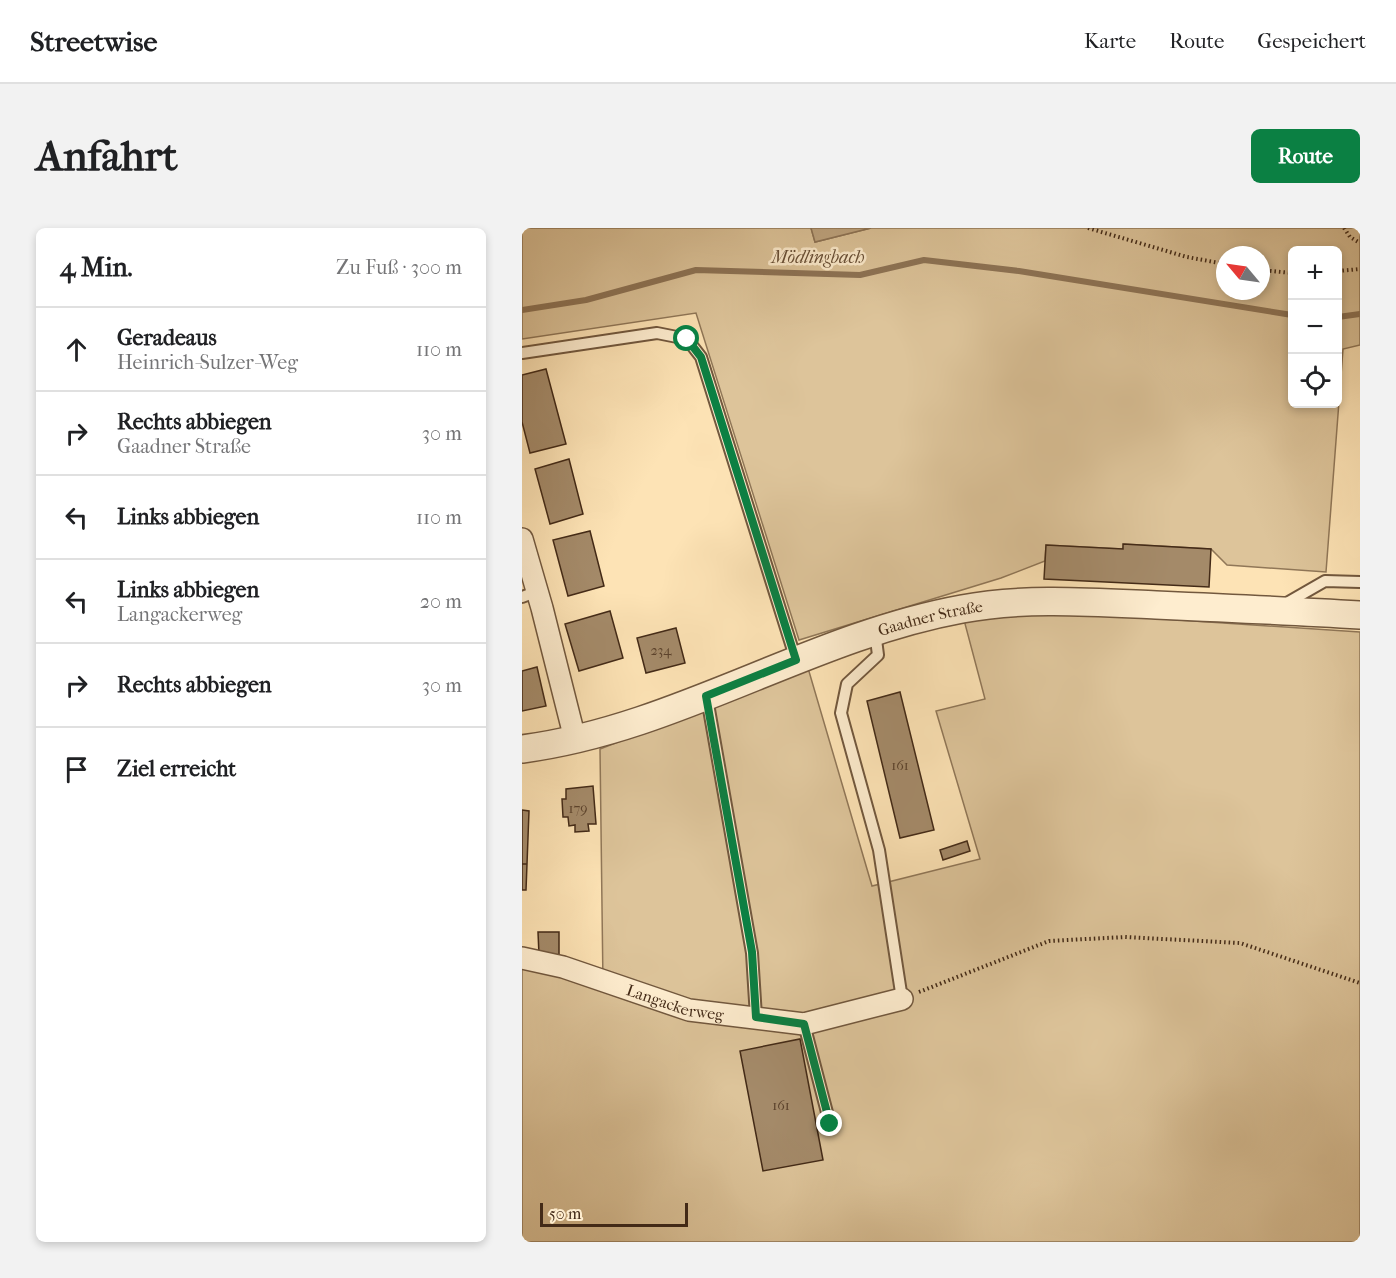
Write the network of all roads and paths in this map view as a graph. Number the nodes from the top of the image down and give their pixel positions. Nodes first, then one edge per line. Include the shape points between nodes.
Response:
1 (1088, 228) edge
2 (1344, 228) edge
3 (1360, 243) edge
4 (1216, 262) edge
5 (1360, 269) edge
6 (1270, 271) edge
7 (1342, 271) edge
8 (1288, 273) edge
9 (522, 353) edge
10 (522, 539) edge
11 (1360, 582) edge
12 (530, 594) edge
13 (1273, 611) junction
14 (1360, 615) edge
15 (875, 631) junction
16 (796, 660) junction
17 (706, 696) junction
18 (575, 739) junction
19 (522, 749) edge
20 (522, 957) edge
21 (1360, 983) edge
22 (902, 999) junction
23 (756, 1017) junction
24 (804, 1024) junction
25 (830, 1124) dead end

1 - 4 path
2 - 3 path
5 - 7 path
6 - 8 path
9 - 16 lane via 657,333 687,339 701,357
10 - 12 street
11 - 13 lane via 1326,581
12 - 18 street
13 - 14 street, Gaadner Straße
13 - 15 street, Gaadner Straße via 1031,600 961,609
15 - 16 street, Gaadner Straße
15 - 22 lane via 878,655 847,684 841,713 879,850
16 - 17 street, Gaadner Straße
17 - 18 street, Gaadner Straße via 618,729
17 - 23 lane via 752,952
18 - 19 street, Gaadner Straße
20 - 23 street, Langackerweg via 689,1010
21 - 22 path via 1240,944 1125,937 1049,940
22 - 24 street, Langackerweg
23 - 24 street, Langackerweg
24 - 25 lane

